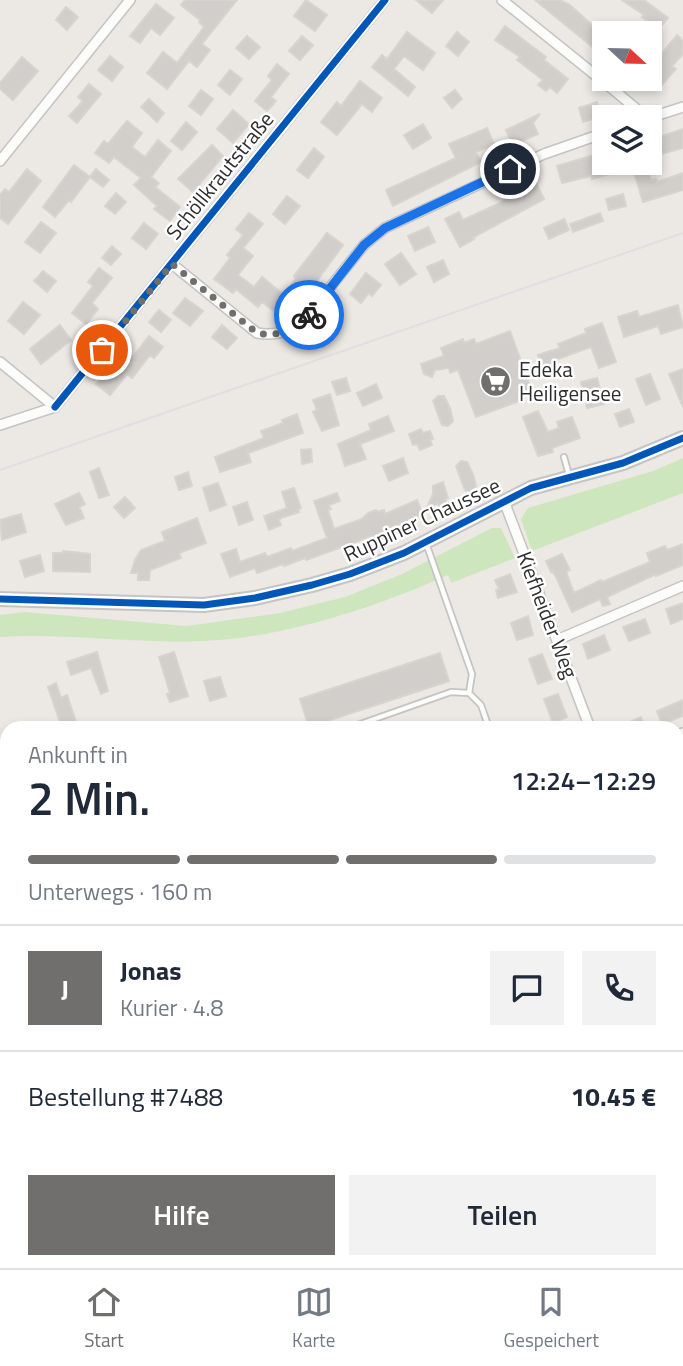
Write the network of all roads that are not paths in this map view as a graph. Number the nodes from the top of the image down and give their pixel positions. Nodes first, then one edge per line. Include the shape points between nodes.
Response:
1 (130, 0) edge
2 (385, 0) edge
3 (502, 0) edge
4 (633, 105) edge
5 (683, 107) edge
6 (662, 114) edge
7 (592, 137) edge
8 (0, 161) edge
9 (172, 264) junction
10 (0, 362) edge
11 (55, 407) junction
12 (0, 425) edge
13 (683, 438) edge
14 (564, 457) dead end
15 (569, 476) junction
16 (504, 501) junction
17 (426, 542) junction
18 (683, 586) edge
19 (0, 599) edge
20 (557, 640) junction
21 (469, 694) junction
22 (369, 721) edge
23 (487, 721) edge
24 (587, 721) edge

1 - 8 street
2 - 9 street, Schöllkrautstraße
3 - 4 street
5 - 6 street
7 - 9 street via 544,154 385,228 364,245 300,325 271,336 257,333
9 - 11 street, Schöllkrautstraße
10 - 11 street
11 - 12 street
13 - 15 main road, Ruppiner Chaussee via 623,463
14 - 15 lane
15 - 16 main road, Ruppiner Chaussee
16 - 17 main road, Ruppiner Chaussee
16 - 20 street, Kiefheider Weg
17 - 19 main road, Ruppiner Chaussee via 329,580 230,602
17 - 21 lane via 472,674
18 - 20 street
20 - 24 street, Kiefheider Weg
21 - 22 lane via 451,692
21 - 23 lane via 481,705

